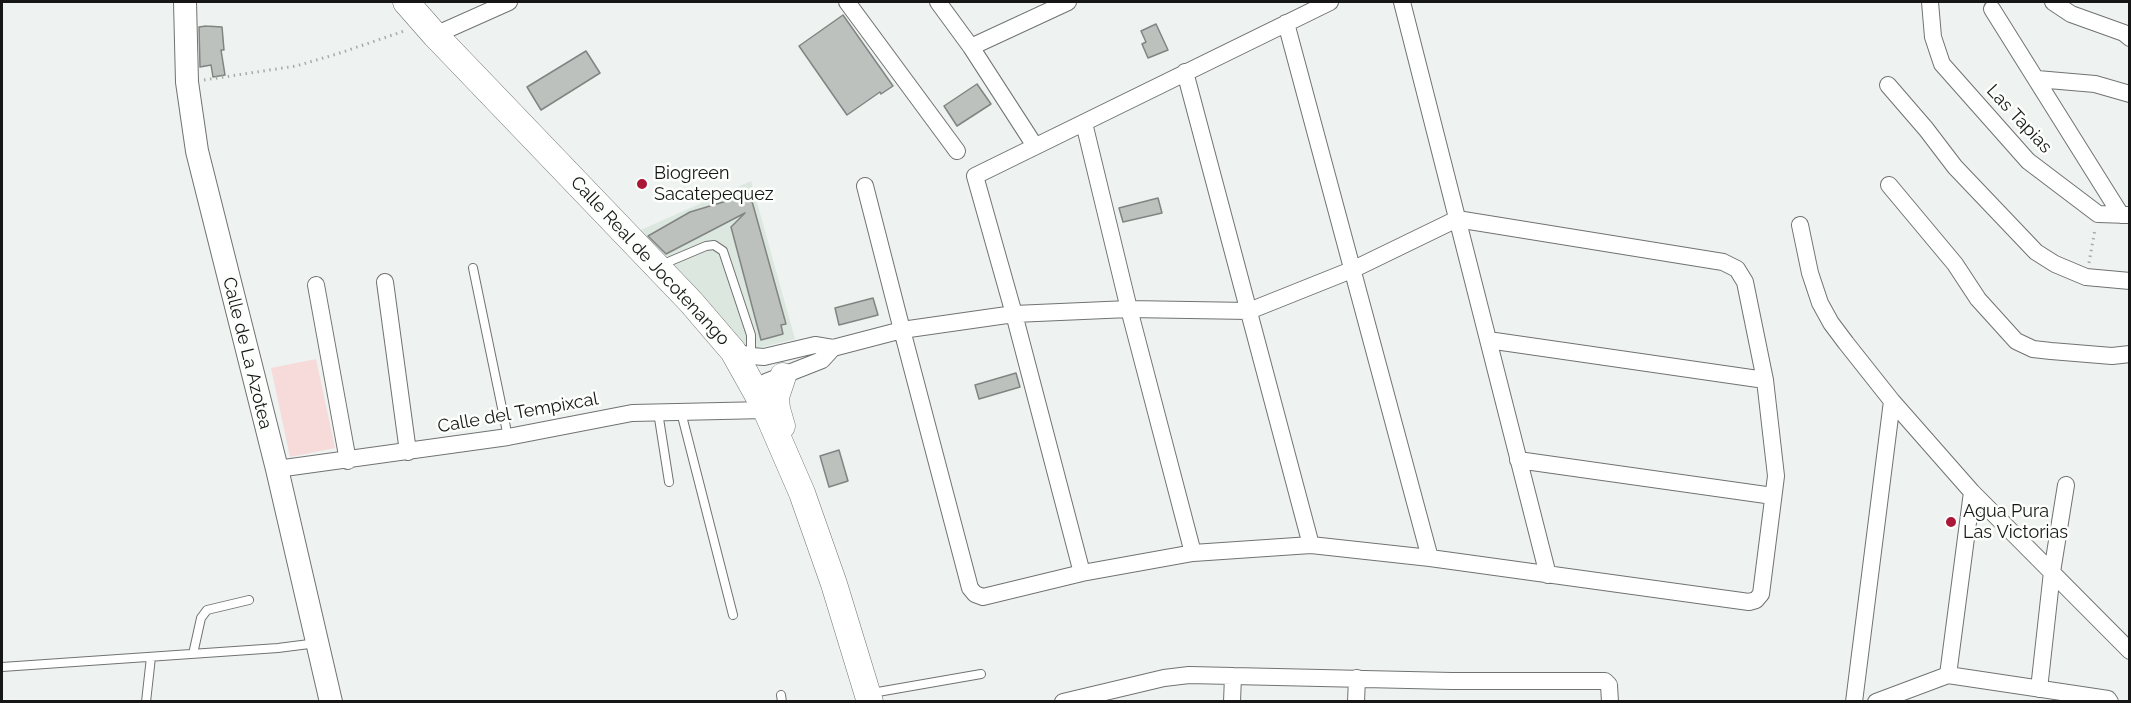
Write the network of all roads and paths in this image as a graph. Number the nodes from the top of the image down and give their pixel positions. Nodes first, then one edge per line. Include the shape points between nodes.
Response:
1 (185, 2) edge
2 (406, 2) edge
3 (509, 2) edge
4 (847, 2) edge
5 (938, 2) edge
6 (1068, 2) edge
7 (1330, 2) edge
8 (1402, 2) edge
9 (1930, 2) edge
10 (2053, 2) edge
11 (1992, 9) dead end
12 (1286, 23) junction
13 (430, 29) junction
14 (2128, 32) edge
15 (971, 47) junction
16 (1185, 72) junction
17 (2037, 79) junction
18 (187, 82) junction
19 (1888, 85) dead end
20 (2130, 94) edge
21 (1084, 123) junction
22 (1035, 146) junction
23 (957, 152) dead end
24 (1889, 185) dead end
25 (865, 186) dead end
26 (2098, 214) junction
27 (2125, 215) edge
28 (1457, 219) junction
29 (1800, 225) dead end
30 (473, 267) dead end
31 (658, 267) junction
32 (1354, 269) junction
33 (2086, 277) junction
34 (2130, 281) edge
35 (385, 282) dead end
36 (316, 285) dead end
37 (1129, 309) junction
38 (1249, 311) junction
39 (1014, 314) junction
40 (902, 330) junction
41 (1488, 340) junction
42 (833, 348) junction
43 (796, 350) junction
44 (742, 354) junction
45 (2130, 354) edge
46 (793, 372) junction
47 (1765, 380) junction
48 (761, 400) junction
49 (1892, 401) junction
50 (658, 412) junction
51 (681, 412) junction
52 (508, 437) junction
53 (408, 452) junction
54 (348, 460) junction
55 (1518, 460) junction
56 (277, 470) junction
57 (669, 482) dead end
58 (2066, 485) dead end
59 (1972, 492) junction
60 (802, 493) junction
61 (1773, 496) junction
62 (1311, 545) junction
63 (1193, 553) junction
64 (1430, 558) junction
65 (2052, 572) junction
66 (1082, 573) junction
67 (1548, 575) junction
68 (249, 600) dead end
69 (734, 615) dead end
70 (317, 643) junction
71 (2130, 651) edge
72 (193, 654) junction
73 (151, 657) junction
74 (2, 667) edge
75 (981, 674) dead end
76 (1948, 675) junction
77 (1233, 676) junction
78 (1357, 678) junction
79 (1927, 683) junction
80 (2039, 689) junction
81 (2019, 694) edge
82 (1109, 696) edge
83 (869, 697) edge
84 (146, 702) edge
85 (331, 702) edge
86 (1063, 702) edge
87 (1232, 702) edge
88 (1356, 702) edge
89 (1610, 702) edge
90 (1854, 702) edge
91 (1876, 702) edge
92 (1924, 702) edge
93 (2110, 702) edge

1 - 18 street, Calle de La Azotea
2 - 13 main road, Calle Real de Jocotenango
3 - 13 street
4 - 23 street
5 - 15 street
6 - 15 street
7 - 12 street
8 - 28 street
9 - 26 street, Las Tapias via 1933,37 1942,63 2028,161
10 - 14 street via 2071,14
11 - 17 street
12 - 16 street
12 - 32 street
13 - 18 path via 296,66
13 - 31 main road, Calle Real de Jocotenango
15 - 22 street
16 - 21 street
16 - 38 street
17 - 20 street via 2095,84
17 - 27 street via 2081,153
18 - 56 street, Calle de La Azotea via 197,151
19 - 33 street via 1955,166 2036,252
21 - 22 street
21 - 37 street
22 - 39 street via 975,176
24 - 45 street via 2016,341 2032,349
25 - 40 street
26 - 27 street
26 - 33 path
28 - 32 street
28 - 41 street
28 - 47 street via 1723,262 1737,269 1745,282
29 - 49 street via 1820,303
30 - 52 lane
31 - 44 main road, Calle Real de Jocotenango
31 - 44 lane via 706,246 714,245 723,251 751,335
32 - 38 street
32 - 64 street
33 - 34 street
35 - 53 street
36 - 54 street
37 - 38 street
37 - 39 street
37 - 63 street
38 - 62 street
39 - 40 street
39 - 66 street
40 - 42 street
40 - 66 street via 970,588 982,597
41 - 47 street
41 - 55 street
42 - 43 street via 815,345
42 - 46 street via 822,360
43 - 44 street via 764,357
43 - 46 street
44 - 48 main road, Calle Real de Jocotenango
46 - 48 street via 766,382
46 - 60 main road via 776,397
47 - 61 street via 1776,476
48 - 51 street, Calle del Tempixcal
48 - 60 main road, Calle Real de Jocotenango
49 - 59 street
49 - 90 street
50 - 51 street, Calle del Tempixcal
50 - 52 street, Calle del Tempixcal via 632,413
50 - 57 lane
51 - 69 lane
52 - 53 street, Calle del Tempixcal
53 - 54 street, Calle del Tempixcal
54 - 56 street, Calle del Tempixcal
55 - 61 street
55 - 67 street
56 - 70 street, Calle de La Azotea
58 - 65 street
59 - 65 street
59 - 76 street
60 - 83 main road, Calle Real de Jocotenango
61 - 67 street via 1761,594 1756,600
62 - 63 street
62 - 64 street
63 - 66 street
64 - 67 street
65 - 71 street
65 - 80 street
68 - 72 lane via 207,610 201,618
70 - 72 lane
70 - 85 street, Calle de La Azotea
72 - 73 lane
73 - 74 lane
73 - 84 lane
75 - 83 lane
76 - 79 street
76 - 81 street
77 - 78 street
77 - 82 street via 1164,678
77 - 87 street
78 - 88 street
78 - 89 street via 1605,681
79 - 91 street
79 - 92 street
80 - 81 street
80 - 93 street
82 - 86 street

